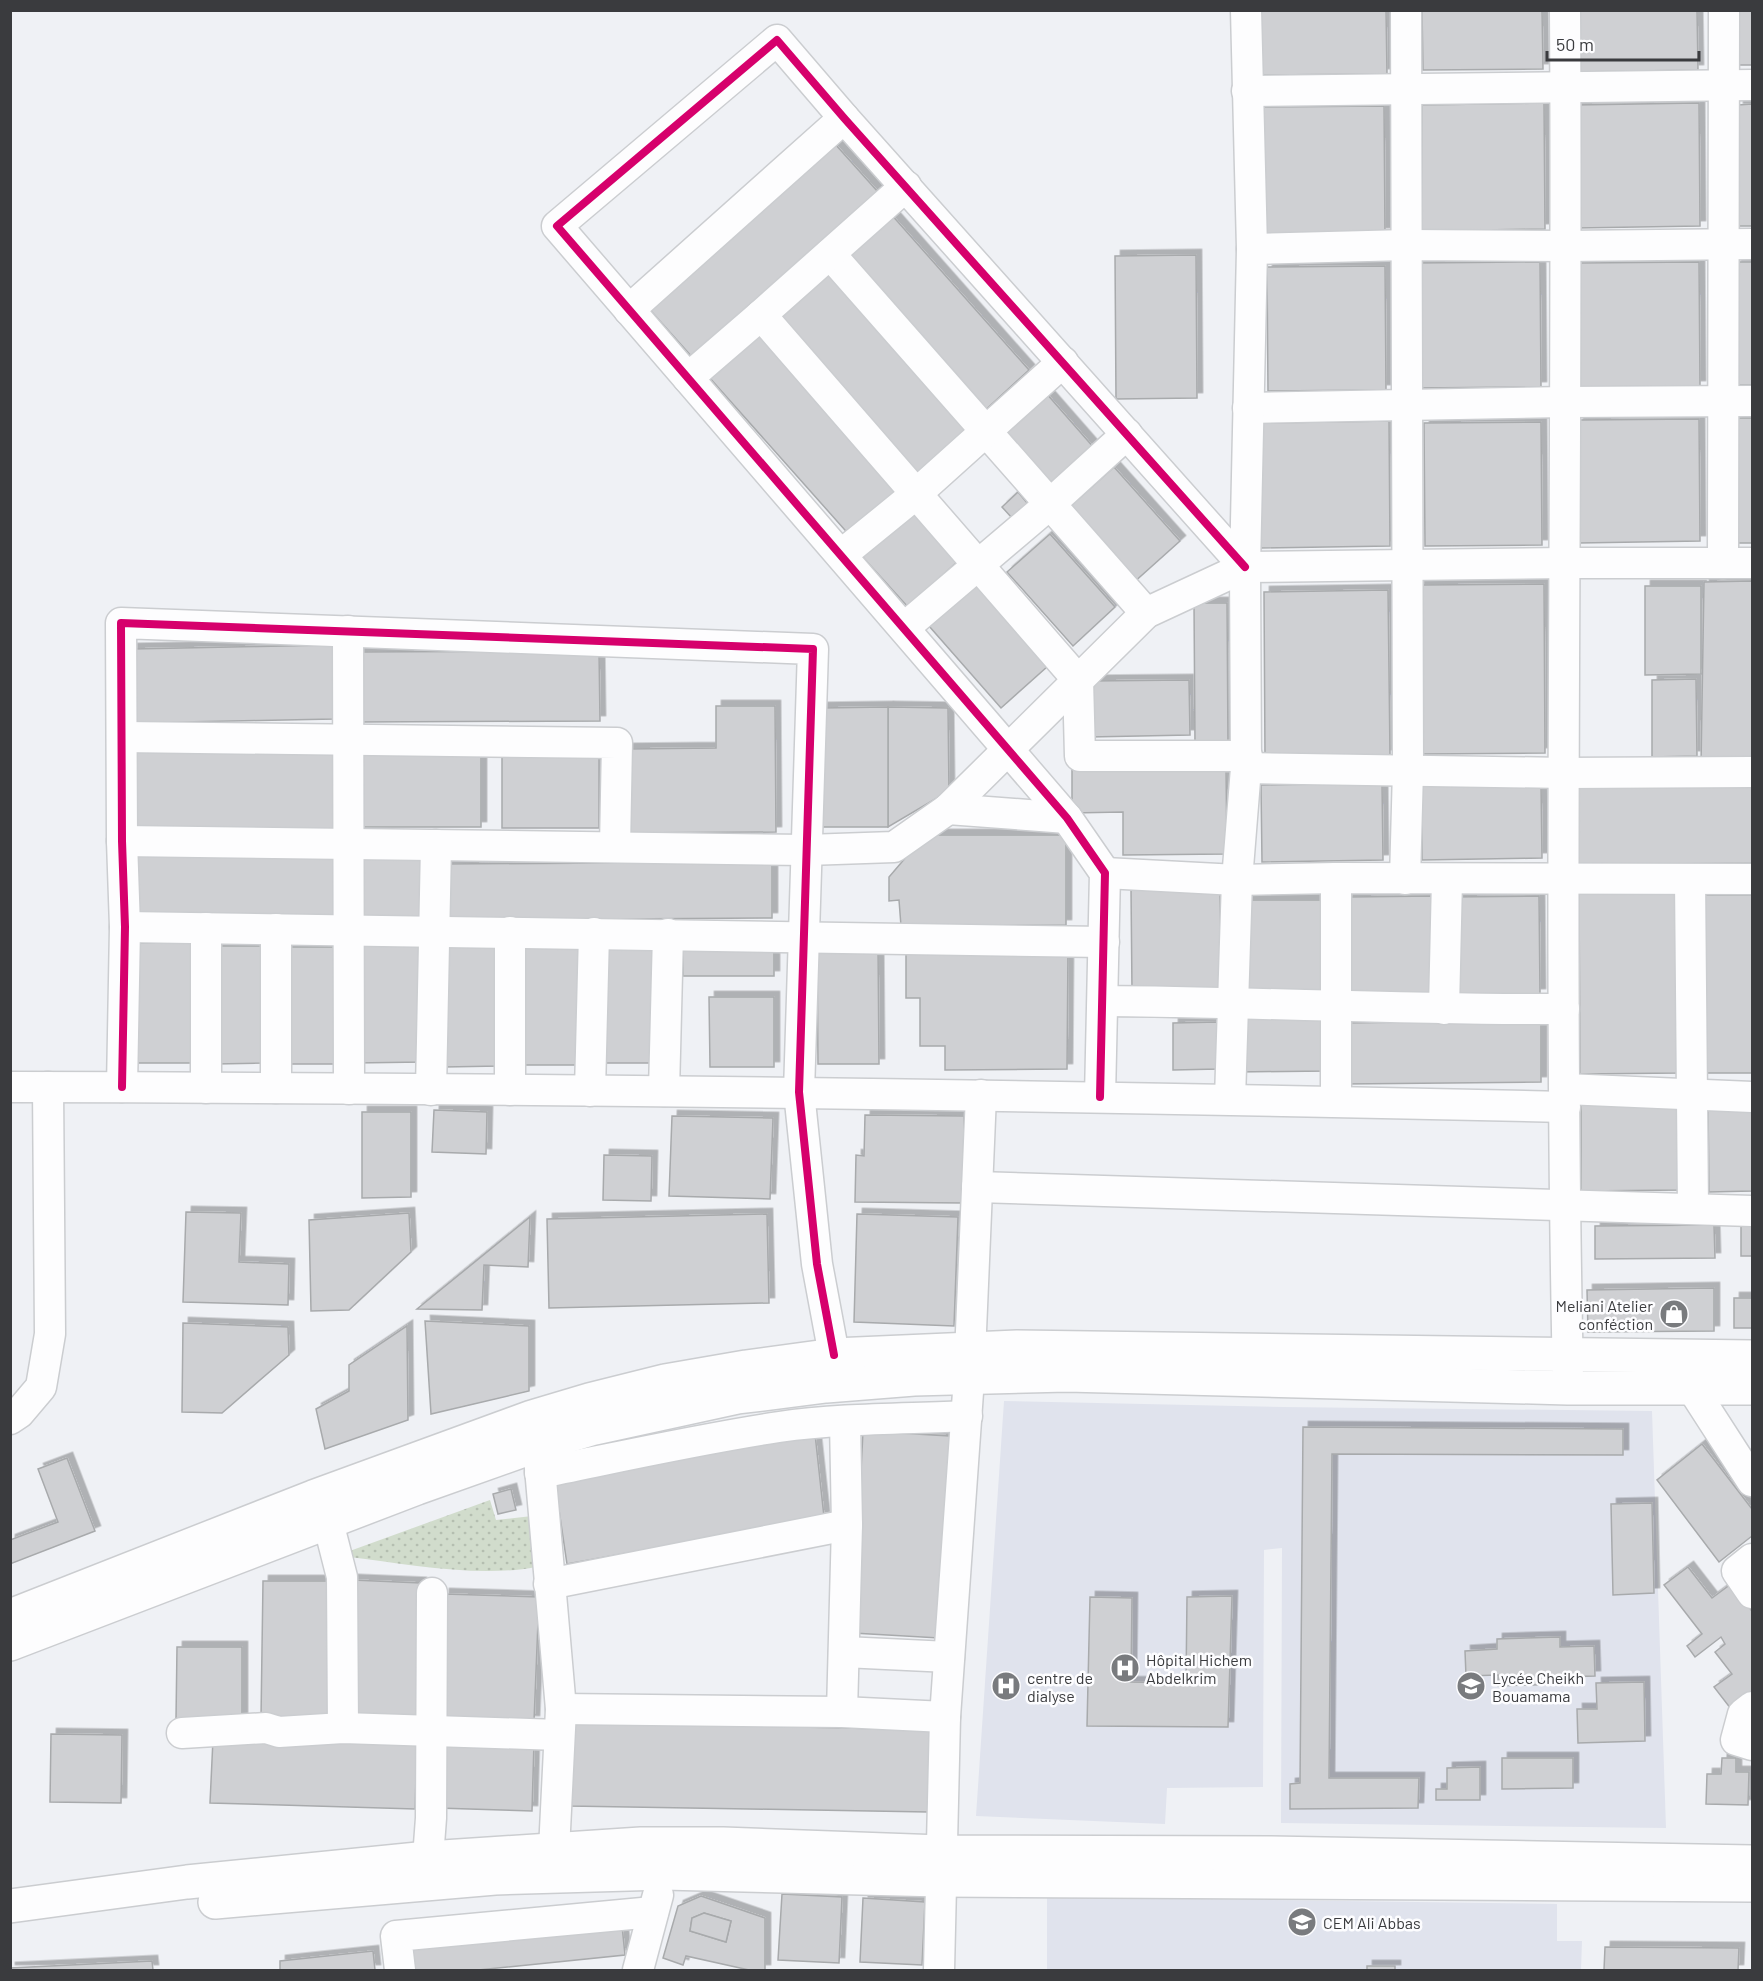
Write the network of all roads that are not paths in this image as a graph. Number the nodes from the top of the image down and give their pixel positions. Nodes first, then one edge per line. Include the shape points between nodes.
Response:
1 (1246, 10) edge
2 (1406, 10) edge
3 (1565, 10) edge
4 (1724, 10) edge
5 (1738, 85) edge
6 (1565, 87) junction
7 (1406, 88) junction
8 (1247, 91) junction
9 (844, 118) junction
10 (906, 186) junction
11 (1752, 244) edge
12 (1407, 245) junction
13 (1723, 245) junction
14 (1565, 246) junction
15 (1252, 249) junction
16 (830, 254) junction
17 (629, 310) junction
18 (761, 315) junction
19 (1063, 362) junction
20 (688, 378) junction
21 (1723, 401) junction
22 (1752, 401) edge
23 (1565, 402) junction
24 (1407, 405) junction
25 (1248, 408) junction
26 (986, 431) junction
27 (1127, 434) junction
28 (916, 494) junction
29 (1050, 504) junction
30 (841, 555) junction
31 (1565, 562) junction
32 (1723, 562) junction
33 (1752, 563) edge
34 (1407, 564) junction
35 (978, 565) junction
36 (1245, 567) junction
37 (1146, 612) junction
38 (904, 628) junction
39 (348, 632) junction
40 (1077, 680) junction
41 (122, 737) junction
42 (348, 740) junction
43 (1008, 749) junction
44 (1247, 762) junction
45 (1408, 770) junction
46 (1752, 772) edge
47 (1564, 773) junction
48 (948, 809) junction
49 (1067, 818) junction
50 (122, 841) junction
51 (350, 844) junction
52 (436, 845) junction
53 (615, 847) junction
54 (807, 850) junction
55 (1105, 873) junction
56 (1336, 878) junction
57 (1405, 879) junction
58 (1447, 879) junction
59 (1563, 879) junction
60 (1690, 879) junction
61 (1752, 879) edge
62 (1237, 880) junction
63 (125, 927) junction
64 (206, 928) junction
65 (276, 929) junction
66 (350, 930) junction
67 (435, 931) junction
68 (510, 932) junction
69 (594, 933) junction
70 (668, 934) junction
71 (804, 936) junction
72 (1104, 942) junction
73 (1103, 1001) junction
74 (1232, 1002) junction
75 (1337, 1007) junction
76 (1564, 1009) junction
77 (1444, 1010) junction
78 (10, 1087) edge
79 (48, 1087) junction
80 (122, 1087) junction
81 (206, 1088) junction
82 (276, 1088) junction
83 (349, 1089) junction
84 (431, 1090) junction
85 (510, 1090) junction
86 (590, 1091) junction
87 (664, 1091) junction
88 (799, 1092) junction
89 (1691, 1094) junction
90 (981, 1095) junction
91 (1100, 1097) junction
92 (1752, 1097) edge
93 (1565, 1098) junction
94 (1230, 1099) junction
95 (1336, 1101) junction
96 (977, 1187) junction
97 (1566, 1204) junction
98 (1693, 1208) junction
99 (1752, 1211) edge
100 (834, 1355) junction
101 (1568, 1355) junction
102 (1752, 1358) edge
103 (970, 1363) junction
104 (1568, 1388) junction
105 (1692, 1388) junction
106 (1752, 1388) edge
107 (967, 1416) junction
108 (10, 1419) edge
109 (844, 1421) junction
110 (536, 1445) junction
111 (1752, 1481) edge
112 (328, 1522) junction
113 (847, 1526) junction
114 (1752, 1559) edge
115 (549, 1584) junction
116 (432, 1593) dead end
117 (1752, 1593) edge
118 (10, 1616) edge
119 (10, 1644) edge
120 (844, 1652) junction
121 (949, 1657) junction
122 (1752, 1707) edge
123 (842, 1712) junction
124 (945, 1717) junction
125 (560, 1722) junction
126 (343, 1728) junction
127 (432, 1732) junction
128 (182, 1733) dead end
129 (1752, 1745) edge
130 (554, 1850) junction
131 (428, 1858) junction
132 (1752, 1862) edge
133 (941, 1866) junction
134 (664, 1873) junction
135 (1752, 1885) edge
136 (10, 1906) edge
137 (653, 1912) junction
138 (10, 1926) edge
139 (400, 1971) edge
140 (638, 1971) edge
141 (939, 1971) edge

1 - 8 street
2 - 7 street
3 - 6 street
4 - 5 street
5 - 6 street
5 - 13 street
6 - 7 street
6 - 14 street
7 - 8 street
7 - 12 street
8 - 15 street
9 - 10 street
9 - 17 street
9 - 17 street via 777,40 557,226
10 - 16 street
10 - 19 street
11 - 13 street
12 - 14 street
12 - 15 street
12 - 24 street
13 - 14 street
13 - 21 street
14 - 23 street
15 - 25 street
16 - 18 street
16 - 26 street
17 - 20 street
18 - 20 street
18 - 28 street
19 - 26 street
19 - 27 street
20 - 30 street
21 - 22 street
21 - 23 street
21 - 32 street
23 - 24 street
23 - 31 street
24 - 25 street
24 - 34 street
25 - 36 street
26 - 28 street
26 - 29 street
27 - 29 street
27 - 36 street
28 - 30 street
28 - 35 street
29 - 35 street
29 - 37 street
30 - 38 street
31 - 32 street
31 - 34 street
31 - 47 street
32 - 33 street
34 - 36 street
34 - 45 street
35 - 38 street
35 - 40 street
36 - 37 street
36 - 44 street
37 - 40 street
38 - 43 street
39 - 41 street via 121,623
39 - 42 street
39 - 54 street via 813,649
40 - 43 street
40 - 44 street via 1080,756
41 - 42 street
41 - 50 street
42 - 51 street
42 - 53 street via 617,743
43 - 48 street
43 - 49 street
44 - 45 street
44 - 62 street
45 - 47 street
45 - 57 street
46 - 47 street
47 - 59 street
48 - 49 street
48 - 54 street via 894,847
49 - 55 street
50 - 51 street
50 - 63 street
51 - 52 street
51 - 66 street
52 - 53 street
52 - 67 street
53 - 54 street
54 - 71 street
55 - 62 street
55 - 72 street
56 - 57 street
56 - 62 street
56 - 75 street
57 - 58 street
58 - 59 street
58 - 77 street
59 - 60 street
59 - 76 street
60 - 61 street
60 - 89 street
62 - 74 street
63 - 64 street
63 - 80 street
64 - 65 street
64 - 81 street
65 - 66 street
65 - 82 street
66 - 67 street
66 - 83 street
67 - 68 street
67 - 84 street
68 - 69 street
68 - 85 street
69 - 70 street
69 - 86 street
70 - 71 street
70 - 87 street
71 - 72 street
71 - 88 street
72 - 73 street
73 - 74 street
73 - 91 street
74 - 75 street
74 - 94 street
75 - 77 street
75 - 95 street
76 - 77 street
76 - 93 street
78 - 79 street
79 - 80 street
79 - 108 street via 50,1334 41,1387
80 - 81 street
81 - 82 street
82 - 83 street
83 - 84 street
84 - 85 street
85 - 86 street
86 - 87 street
87 - 88 street
88 - 90 street
88 - 100 street via 817,1264
89 - 92 street
89 - 93 street
89 - 98 street
90 - 91 street
90 - 96 street
91 - 94 street
93 - 95 street
93 - 97 street
94 - 95 street
96 - 97 street
96 - 103 street
97 - 98 street
97 - 101 street
98 - 99 street
100 - 103 main road
100 - 110 main road via 665,1381 589,1400
101 - 102 main road
101 - 103 main road via 1017,1347
101 - 104 street
103 - 104 main road via 1079,1376
103 - 107 street
103 - 110 main road via 914,1379 738,1396
104 - 105 main road
105 - 106 main road
105 - 111 street
107 - 109 street
107 - 121 street
109 - 110 street via 723,1437
109 - 113 street
110 - 112 main road
110 - 115 street
110 - 118 main road via 313,1497
112 - 119 main road
112 - 126 street via 342,1577
113 - 115 street
113 - 120 street
114 - 117 street via 1737,1571
115 - 125 street
116 - 127 street
120 - 121 street
120 - 123 street
121 - 124 street
122 - 129 street via 1743,1714 1736,1740
123 - 124 street
123 - 125 street
124 - 133 street
125 - 127 street
125 - 130 street
126 - 127 street
126 - 128 street
127 - 131 street
130 - 131 main road
130 - 133 main road via 723,1844
131 - 136 main road via 187,1882
132 - 133 main road via 1271,1853
133 - 134 main road
133 - 135 main road
133 - 141 street
134 - 137 street
134 - 138 main road via 495,1878 178,1905
137 - 139 street via 396,1936
137 - 140 street

